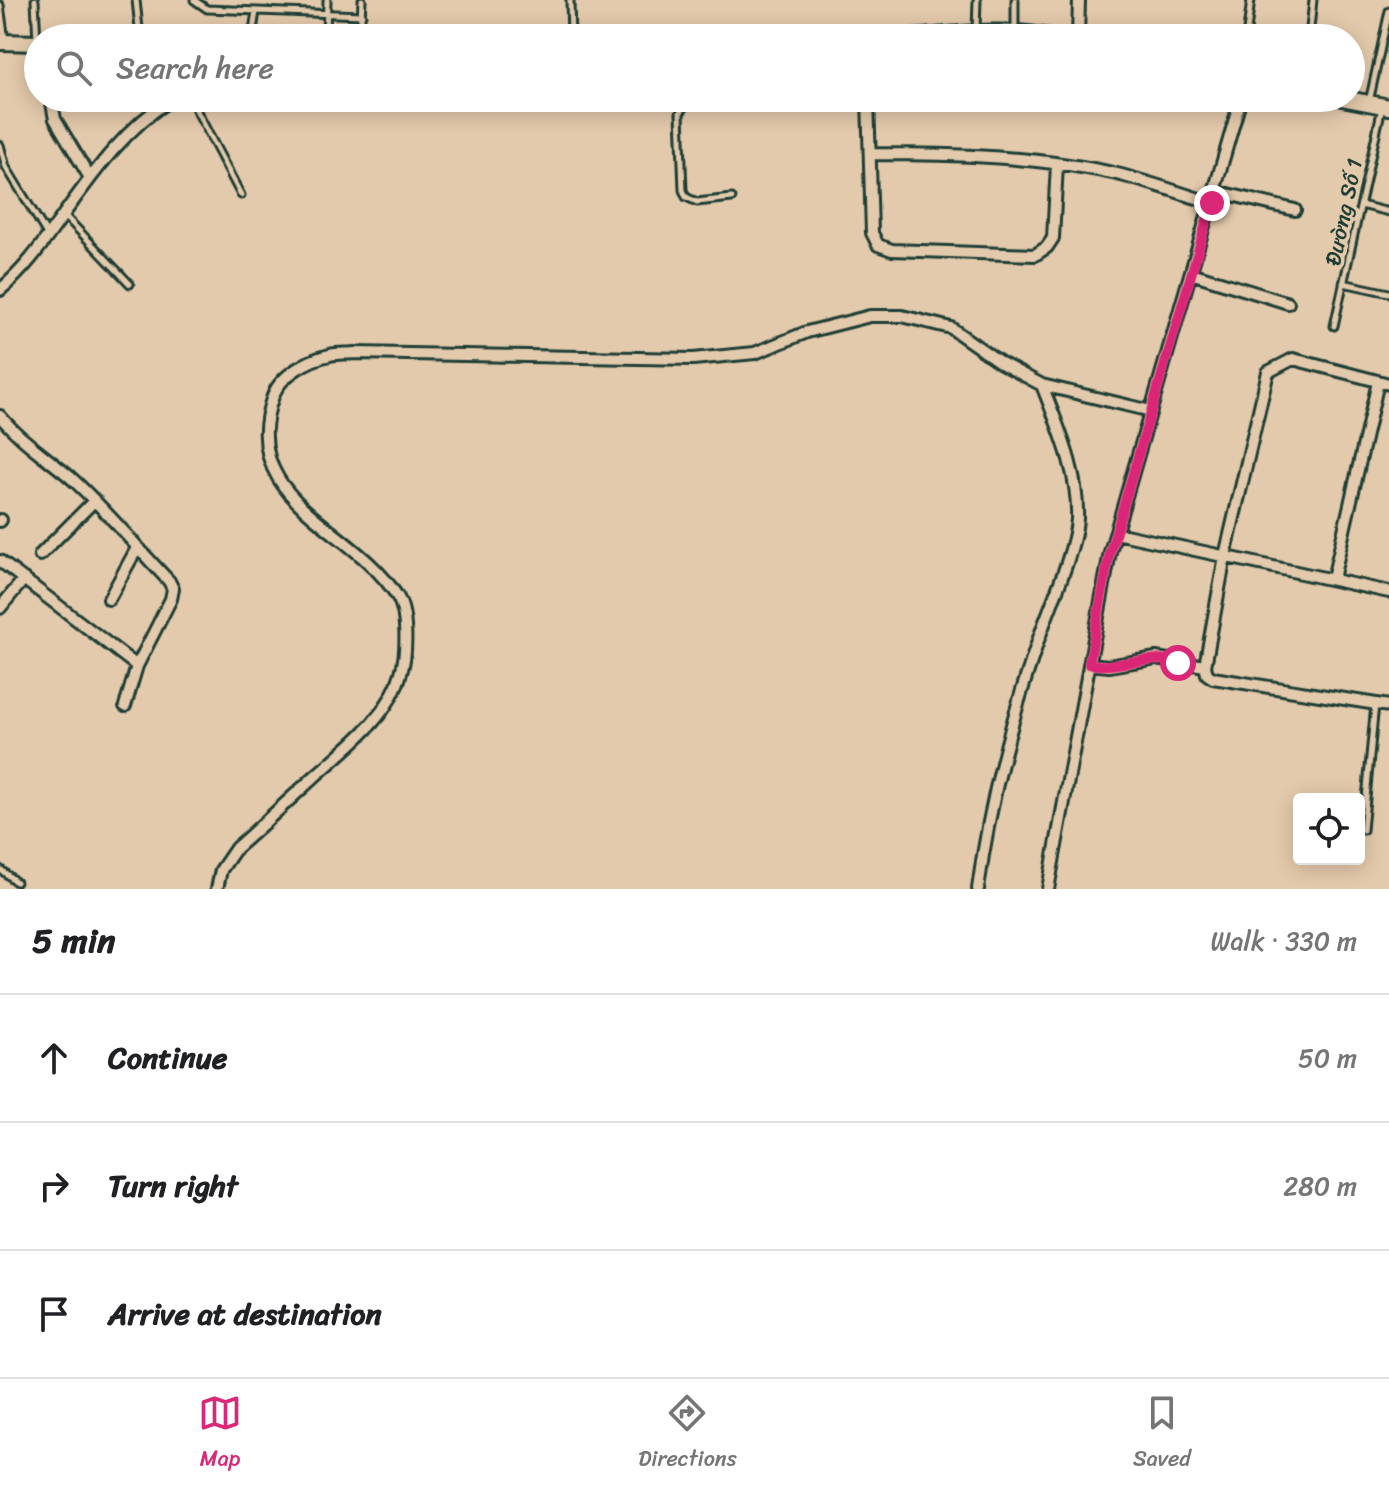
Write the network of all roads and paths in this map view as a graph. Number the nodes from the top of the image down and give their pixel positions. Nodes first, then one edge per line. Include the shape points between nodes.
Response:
1 (35, 0) edge
2 (136, 0) edge
3 (194, 0) edge
4 (327, 0) edge
5 (362, 0) edge
6 (570, 0) edge
7 (977, 0) edge
8 (1015, 0) edge
9 (1079, 0) edge
10 (1251, 0) edge
11 (1313, 0) edge
12 (0, 5) edge
13 (256, 11) junction
14 (1389, 11) edge
15 (327, 13) junction
16 (362, 15) junction
17 (37, 24) edge
18 (139, 24) edge
19 (254, 24) edge
20 (327, 24) edge
21 (361, 24) edge
22 (571, 24) edge
23 (976, 24) edge
24 (1015, 24) edge
25 (1078, 24) edge
26 (1248, 24) edge
27 (1310, 24) edge
28 (3, 42) edge
29 (24, 43) edge
30 (1380, 105) edge
31 (54, 112) edge
32 (154, 112) edge
33 (197, 112) edge
34 (681, 112) edge
35 (869, 112) edge
36 (1237, 112) edge
37 (0, 145) edge
38 (871, 154) junction
39 (1057, 165) junction
40 (90, 178) junction
41 (1215, 191) junction
42 (241, 195) dead end
43 (732, 198) dead end
44 (1212, 203) junction
45 (1361, 205) junction
46 (1295, 210) dead end
47 (1389, 212) edge
48 (64, 214) junction
49 (48, 236) junction
50 (1191, 273) junction
51 (1343, 283) junction
52 (130, 284) dead end
53 (0, 290) edge
54 (1389, 293) edge
55 (1288, 303) dead end
56 (1334, 326) dead end
57 (1384, 383) edge
58 (1042, 385) junction
59 (1151, 411) junction
60 (0, 416) edge
61 (94, 501) junction
62 (1116, 533) junction
63 (137, 548) junction
64 (40, 555) dead end
65 (1225, 556) junction
66 (0, 561) edge
67 (24, 579) junction
68 (1333, 579) junction
69 (1389, 592) edge
70 (109, 599) dead end
71 (0, 608) edge
72 (1089, 664) junction
73 (137, 666) junction
74 (1205, 666) junction
75 (1375, 703) junction
76 (125, 706) dead end
77 (1389, 706) edge
78 (1365, 809) edge
79 (0, 869) edge
80 (16, 882) dead end
81 (217, 889) edge
82 (978, 889) edge
83 (1048, 889) edge

1 - 17 lane
2 - 18 lane
3 - 13 lane via 207,9
4 - 15 lane
5 - 16 lane
6 - 22 lane
7 - 23 lane
8 - 24 lane
9 - 25 street
10 - 26 lane
11 - 27 lane
12 - 28 lane
13 - 15 lane
13 - 19 lane
14 - 30 lane, Đường Số 1
15 - 16 lane
15 - 20 lane
16 - 21 lane
28 - 29 main road
30 - 45 lane, Đường Số 1
31 - 40 street
32 - 40 street
33 - 42 lane
34 - 43 lane via 686,197 697,202
35 - 38 street
36 - 41 street
37 - 49 lane via 6,167
38 - 39 street via 964,155
38 - 39 street via 872,233 878,245 892,250 1035,255 1053,238
39 - 44 street via 1116,174
40 - 48 street
41 - 44 street
41 - 46 street
44 - 50 street
45 - 47 lane
45 - 51 lane, Đường Số 1
48 - 49 street
48 - 52 lane
49 - 53 street via 20,274
50 - 55 street
50 - 59 street
51 - 54 lane
51 - 56 lane, Đường Số 1
57 - 65 street via 1293,359 1268,372
57 - 68 street
58 - 59 street
58 - 81 street via 951,328 902,316 870,316 807,332 755,353 693,359 354,353 330,354 295,370 274,391 264,428 269,460 295,502 384,576 400,600 405,628 401,673 387,705 363,733 236,848 221,870
58 - 82 street via 1064,442 1077,522 998,782
59 - 62 street
60 - 61 street
61 - 63 street
61 - 64 street
62 - 65 street
62 - 72 street
63 - 70 street
63 - 73 street via 173,589
65 - 68 street
65 - 74 street
66 - 67 street
67 - 71 street
67 - 73 street
68 - 69 street
72 - 74 street via 1156,658
72 - 83 street
73 - 76 street
74 - 75 street via 1213,678
75 - 77 street
75 - 78 lane
79 - 80 lane

